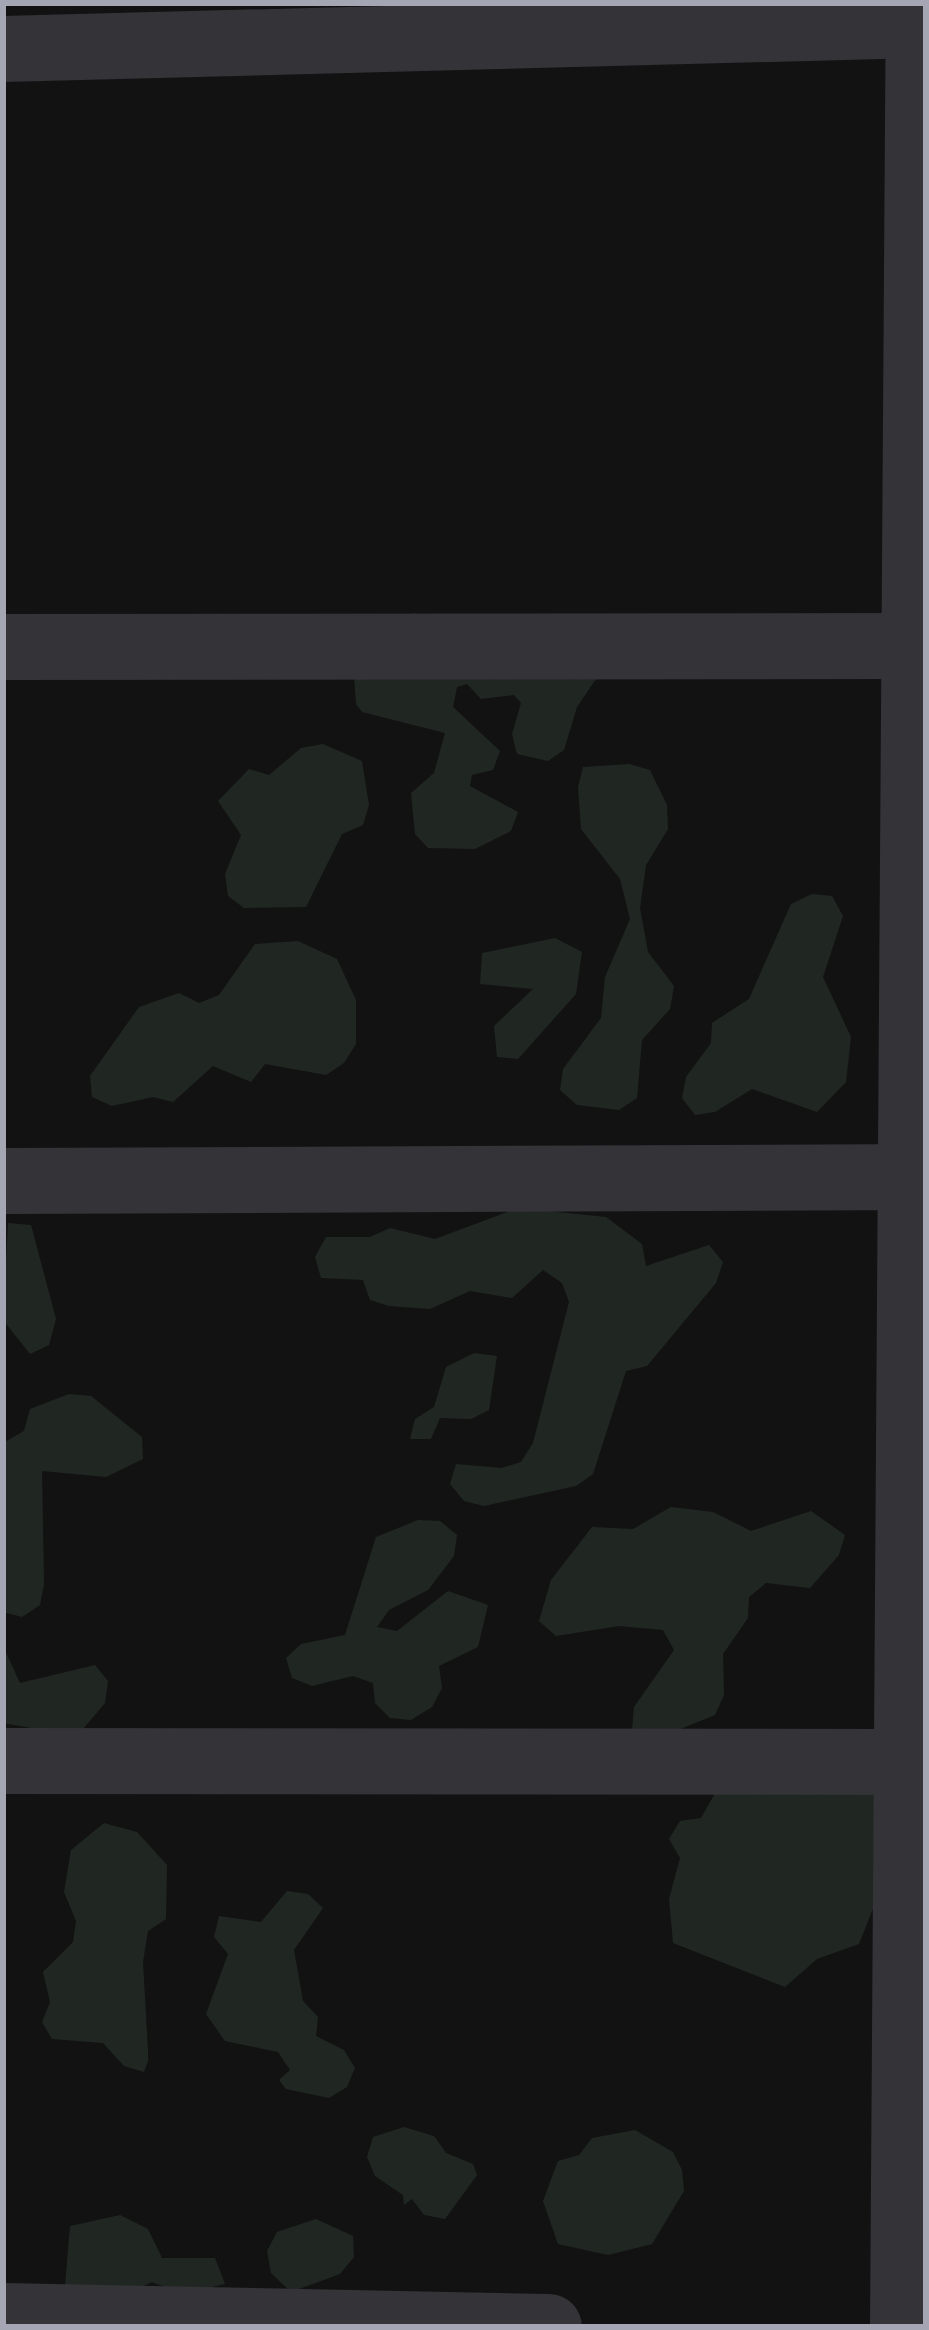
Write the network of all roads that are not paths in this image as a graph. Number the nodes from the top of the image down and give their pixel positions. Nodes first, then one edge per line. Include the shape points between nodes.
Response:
1 (919, 14) edge
2 (3, 49) edge
3 (914, 646) junction
4 (3, 647) edge
5 (918, 1177) edge
6 (3, 1181) edge
7 (3, 1761) edge
8 (907, 1762) junction
9 (3, 2316) edge
10 (549, 2327) edge
11 (903, 2327) edge

1 - 2 street
1 - 3 street
3 - 4 street
3 - 5 street
5 - 6 street
5 - 8 street
7 - 8 street
8 - 11 street
9 - 10 street

